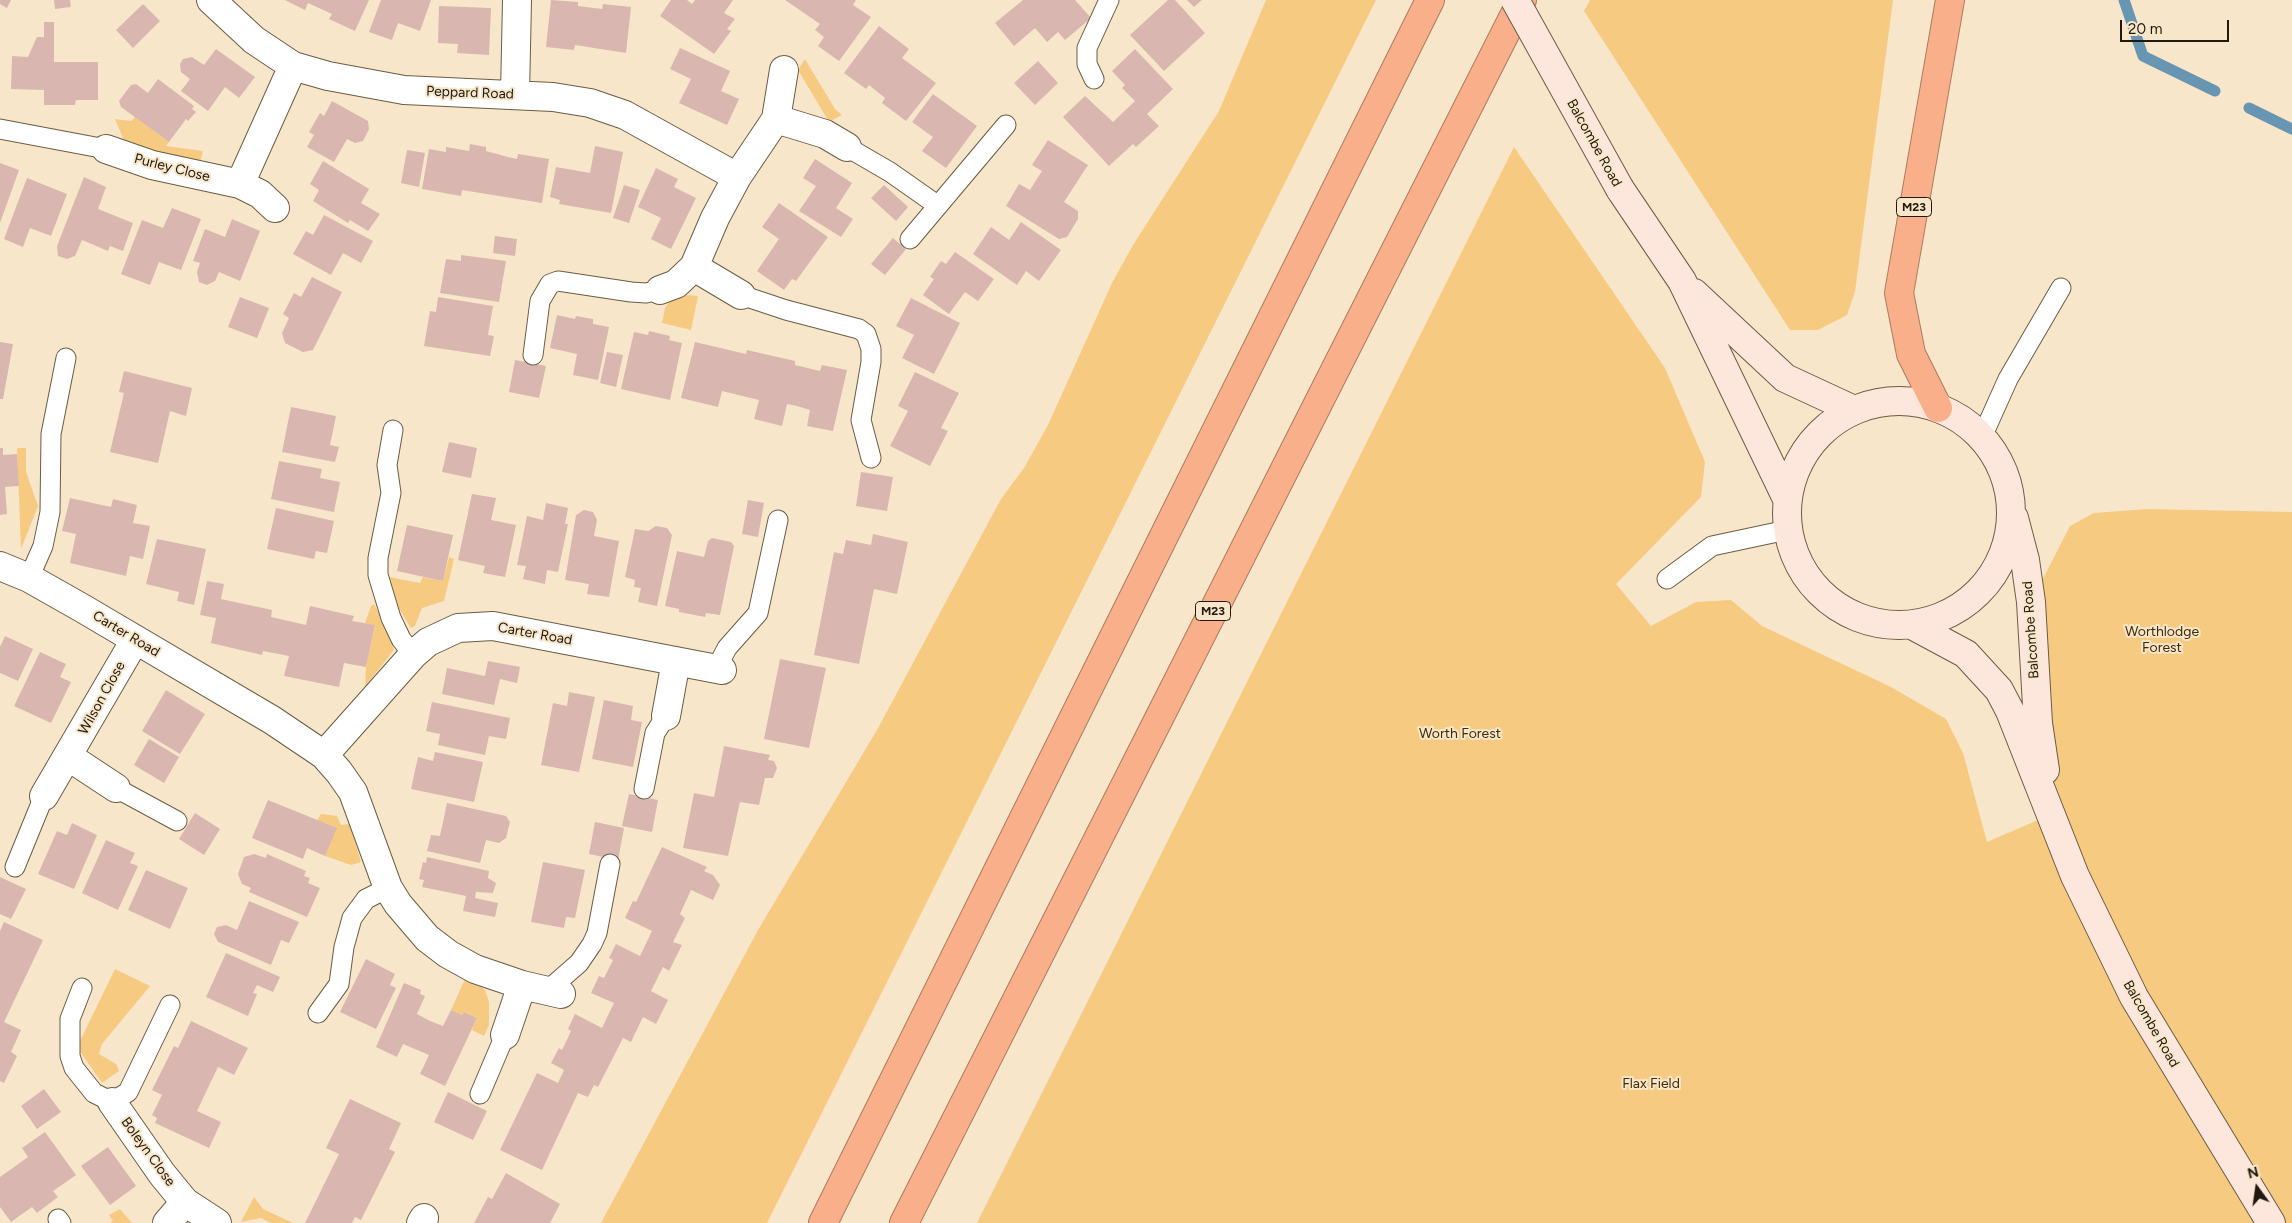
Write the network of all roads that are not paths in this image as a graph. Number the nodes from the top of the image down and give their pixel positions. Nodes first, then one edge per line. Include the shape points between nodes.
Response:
1 (211, 0) edge
2 (517, 0) edge
3 (1109, 0) edge
4 (1430, 0) edge
5 (1515, 0) edge
6 (1522, 0) edge
7 (1950, 0) edge
8 (293, 66) junction
9 (784, 70) dead end
10 (1094, 79) dead end
11 (514, 95) junction
12 (776, 118) junction
13 (1006, 125) dead end
14 (0, 129) edge
15 (847, 147) joint
16 (106, 149) joint
17 (737, 177) junction
18 (240, 184) junction
19 (937, 205) junction
20 (275, 208) dead end
21 (910, 239) dead end
22 (694, 267) junction
23 (1682, 282) junction
24 (2061, 288) dead end
25 (660, 290) joint
26 (741, 295) joint
27 (532, 355) dead end
28 (66, 358) dead end
29 (1938, 408) junction
30 (1854, 410) junction
31 (394, 430) dead end
32 (1982, 437) junction
33 (871, 458) dead end
34 (1787, 499) junction
35 (2012, 506) junction
36 (778, 520) dead end
37 (1787, 530) junction
38 (0, 566) edge
39 (29, 578) junction
40 (1667, 579) dead end
41 (1912, 625) junction
42 (135, 640) junction
43 (413, 655) junction
44 (676, 661) junction
45 (719, 670) joint
46 (666, 716) joint
47 (324, 755) junction
48 (69, 757) junction
49 (116, 788) joint
50 (644, 789) dead end
51 (44, 796) joint
52 (2052, 814) junction
53 (177, 821) dead end
54 (610, 864) dead end
55 (15, 867) dead end
56 (388, 888) junction
57 (82, 988) dead end
58 (543, 990) junction
59 (170, 1006) dead end
60 (318, 1013) dead end
61 (505, 1035) joint
62 (480, 1094) dead end
63 (112, 1102) junction
64 (185, 1202) junction
65 (167, 1223) edge
66 (217, 1223) edge
67 (823, 1223) edge
68 (904, 1223) edge
69 (2271, 1223) edge

1 - 8 street, Peppard Road via 254,40
2 - 11 street
3 - 10 lane via 1087,48 1087,64
4 - 67 highway
5 - 23 main road, Balcombe Road, bridge via 1620,189
6 - 68 highway, M23
7 - 29 highway, M23 via 1899,293 1911,354
8 - 11 street, Peppard Road via 404,90
8 - 18 street
9 - 12 street
11 - 17 street, Peppard Road via 590,103 625,114
12 - 15 street via 825,134
12 - 17 street
13 - 19 lane
14 - 16 lane
15 - 19 lane
16 - 18 street, Purley Close via 152,165
17 - 22 street
18 - 20 street, Purley Close via 260,194
19 - 21 lane
22 - 25 street via 676,284
22 - 26 street
23 - 30 main road, Balcombe Road via 1785,378
23 - 34 main road, Balcombe Road
24 - 32 lane via 2008,379
25 - 27 lane via 631,292 558,280 550,284 540,301
26 - 33 lane via 859,329 866,334 871,362 861,420
28 - 39 lane via 51,434 50,512 43,546
29 - 30 main road, Balcombe Road via 1910,401 1882,402
29 - 32 main road, Balcombe Road via 1962,420
30 - 34 main road, Balcombe Road via 1822,431 1798,462
31 - 43 lane via 387,465 391,493 378,558 378,575 391,618
32 - 35 main road, Balcombe Road via 2003,469
34 - 37 main road
35 - 41 main road via 2009,540 1996,572 1974,597 1946,616
35 - 52 main road, Balcombe Road via 2031,602 2038,722
36 - 45 lane via 758,613 727,648
37 - 40 lane via 1712,546
37 - 41 main road via 1797,563 1817,592 1845,613 1877,624
38 - 39 street, Carter Road
39 - 42 street, Carter Road
41 - 52 main road, Balcombe Road via 1966,654 1998,690 2010,711
42 - 47 street, Carter Road via 272,720
42 - 48 street, Wilson Close
43 - 44 street, Carter Road via 428,642 458,628 493,626
43 - 47 street, Carter Road
44 - 45 street, Carter Road
44 - 46 street
46 - 50 lane via 655,734
47 - 56 street, Carter Road via 353,792
48 - 49 street
48 - 51 street, Wilson Close
49 - 53 lane
51 - 55 lane
52 - 69 main road, Balcombe Road via 2075,876 2134,997
54 - 58 lane via 592,944 579,963
56 - 58 street, Carter Road via 427,938 448,954 475,969
56 - 60 lane via 366,899 352,918 344,946 340,984
57 - 63 lane via 70,1019 70,1056 74,1068 94,1094
58 - 61 street
59 - 63 lane via 128,1092
61 - 62 lane
63 - 64 street, Boleyn Close
64 - 65 street
64 - 66 street, Boleyn Close

